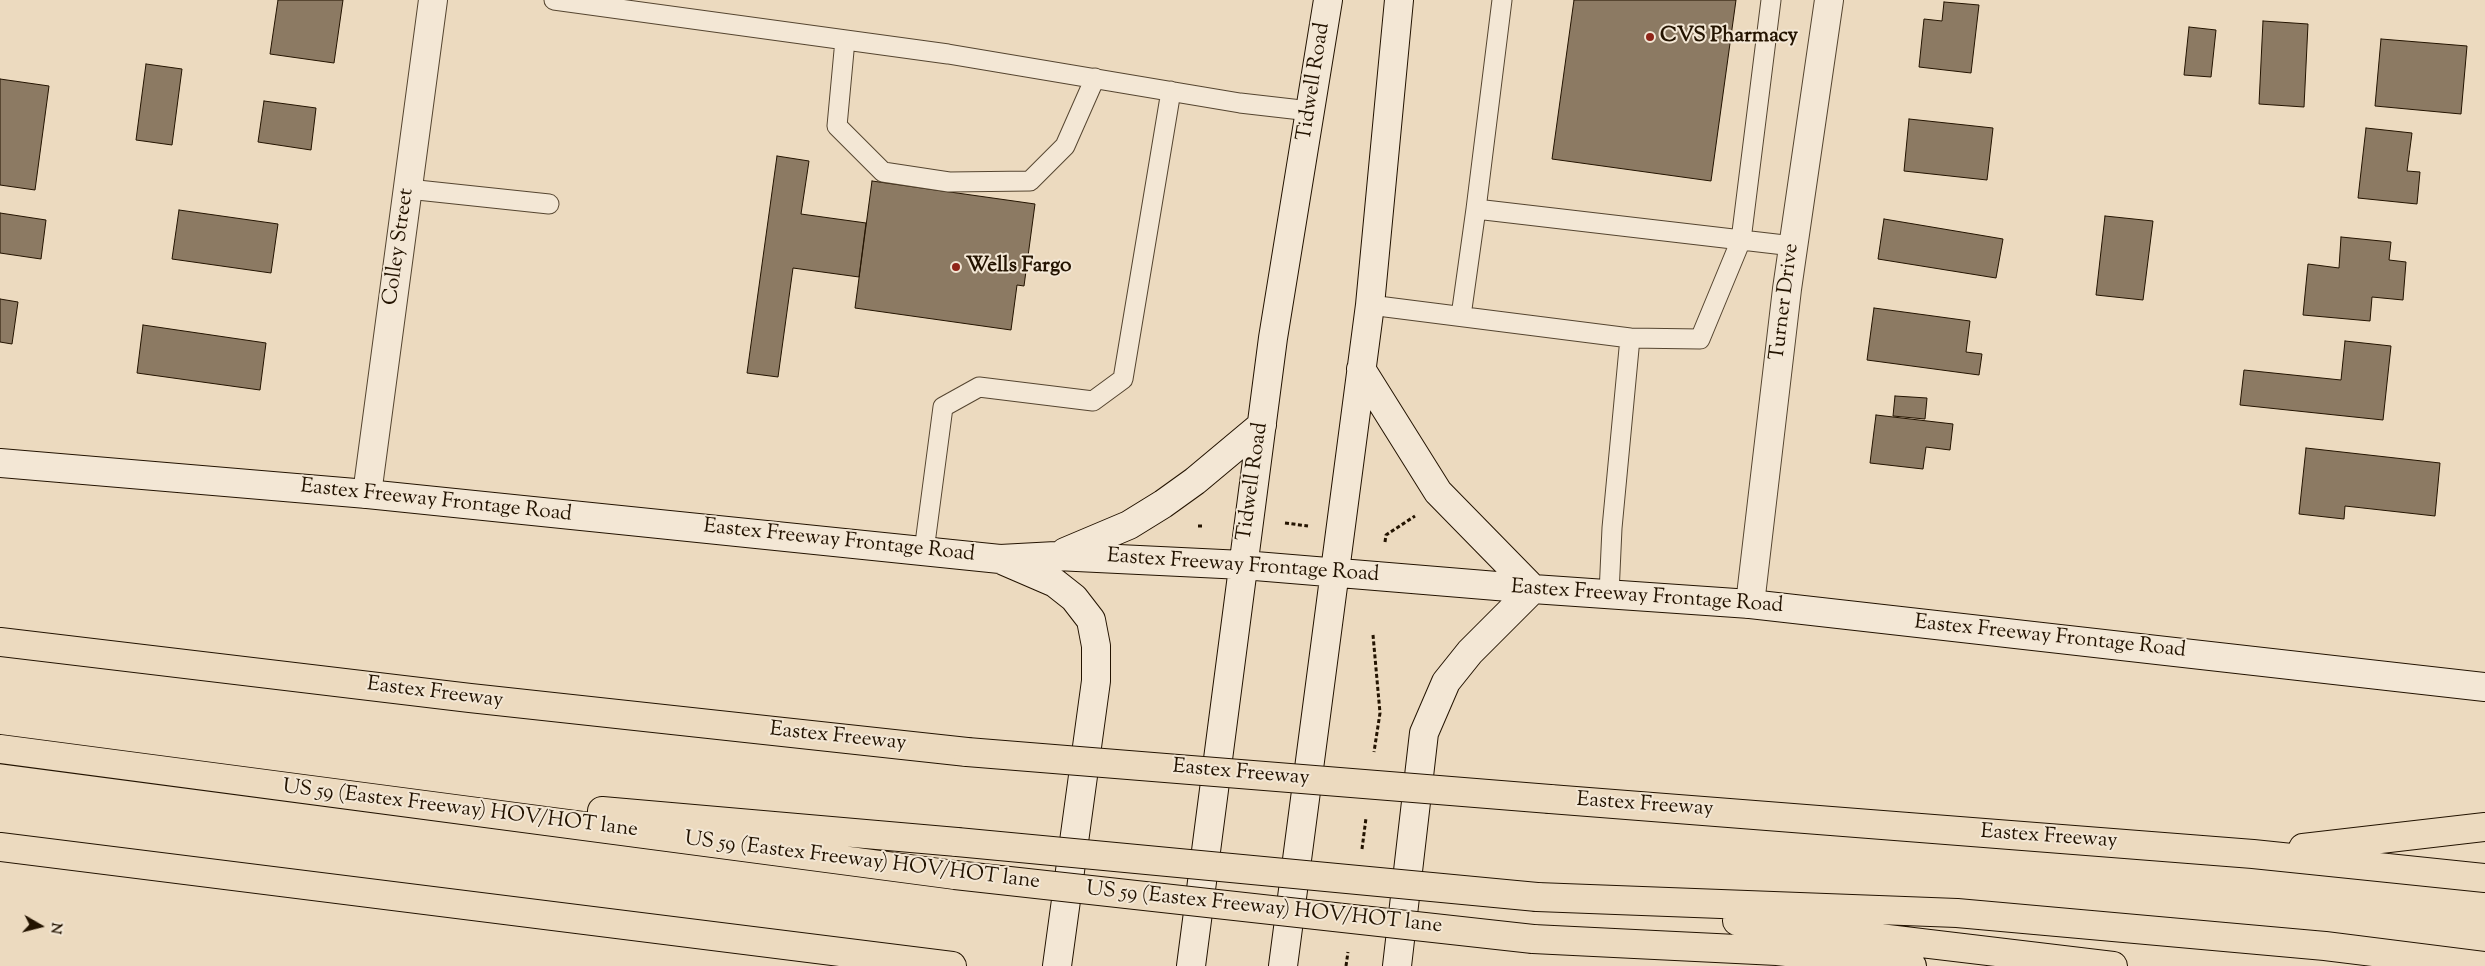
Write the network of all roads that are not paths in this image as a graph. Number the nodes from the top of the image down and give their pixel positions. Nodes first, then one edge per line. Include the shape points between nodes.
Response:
1 (433, 0) edge
2 (554, 0) edge
3 (1328, 0) edge
4 (1399, 0) edge
5 (1502, 0) edge
6 (1771, 0) edge
7 (1829, 0) edge
8 (845, 40) junction
9 (1095, 78) junction
10 (1171, 91) junction
11 (1310, 111) junction
12 (408, 189) junction
13 (549, 204) dead end
14 (1476, 209) junction
15 (1742, 240) junction
16 (1793, 246) junction
17 (1370, 305) junction
18 (1461, 316) junction
19 (1630, 338) junction
20 (1362, 368) junction
21 (1262, 425) junction
22 (0, 463) edge
23 (367, 494) junction
24 (924, 551) junction
25 (1056, 556) junction
26 (1000, 559) junction
27 (1243, 565) junction
28 (1335, 572) junction
29 (1533, 589) junction
30 (1609, 594) junction
31 (1750, 604) junction
32 (0, 642) edge
33 (2485, 687) edge
34 (0, 749) edge
35 (204, 777) junction
36 (2485, 827) edge
37 (0, 847) edge
38 (2253, 854) junction
39 (2485, 878) edge
40 (1537, 897) junction
41 (1533, 939) junction
42 (950, 966) edge
43 (1057, 966) edge
44 (1191, 966) edge
45 (1283, 966) edge
46 (1397, 966) edge
47 (1725, 966) edge
48 (1912, 966) edge
49 (2113, 966) edge
50 (2485, 966) edge

1 - 12 main road, Colley Street
2 - 8 lane
3 - 11 main road, Tidwell Road
4 - 17 main road
5 - 14 lane
6 - 15 lane
7 - 16 main road, Turner Drive
8 - 9 lane
8 - 9 lane via 837,126 883,172 939,181 1030,181 1065,146
9 - 10 lane
10 - 11 lane
10 - 24 lane via 1123,379 1093,401 979,387 943,407
11 - 21 main road, Tidwell Road
12 - 13 lane
12 - 23 main road, Colley Street
14 - 15 lane
14 - 18 lane
15 - 16 lane
15 - 19 lane via 1700,339
16 - 31 main road, Turner Drive
17 - 18 lane
17 - 20 main road
18 - 19 lane
19 - 30 lane
20 - 28 main road
20 - 29 main road via 1438,492
21 - 25 main road via 1163,504 1122,528
21 - 27 main road, Tidwell Road
22 - 23 main road, Eastex Freeway Frontage Road
23 - 24 main road, Eastex Freeway Frontage Road
24 - 26 main road, Eastex Freeway Frontage Road
25 - 26 main road, Eastex Freeway Frontage Road
25 - 27 main road, Eastex Freeway Frontage Road
26 - 43 main road via 1055,583 1074,598 1091,620 1096,646 1096,681
27 - 28 main road, Eastex Freeway Frontage Road
27 - 44 main road, Tidwell Road
28 - 29 main road, Eastex Freeway Frontage Road
28 - 45 main road
29 - 30 main road, Eastex Freeway Frontage Road
29 - 46 main road via 1470,652 1446,682 1424,733
30 - 31 main road, Eastex Freeway Frontage Road
31 - 33 main road, Eastex Freeway Frontage Road
32 - 38 highway, Eastex Freeway, bridge via 470,698 967,752
34 - 35 highway, US 59 (Eastex Freeway) HOV/HOT lane
35 - 40 highway, bridge via 957,842
35 - 41 highway, US 59 (Eastex Freeway) HOV/HOT lane, bridge via 955,875
36 - 38 highway
37 - 42 highway
38 - 39 highway, Eastex Freeway
40 - 49 highway
40 - 50 highway via 1958,913 2325,946
41 - 47 highway, US 59 (Eastex Freeway) HOV/HOT lane
41 - 48 highway via 1777,952

